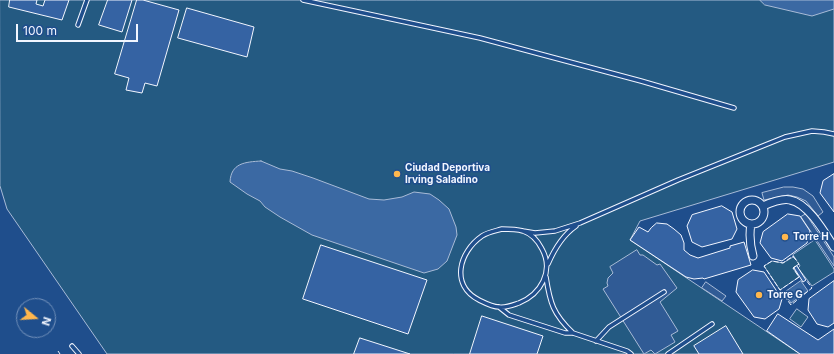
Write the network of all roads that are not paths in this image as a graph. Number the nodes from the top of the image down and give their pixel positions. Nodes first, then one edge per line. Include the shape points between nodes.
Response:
1 (87, 0) edge
2 (303, 0) edge
3 (78, 25) dead end
4 (734, 108) dead end
5 (834, 134) edge
6 (763, 206) junction
7 (580, 223) junction
8 (751, 224) junction
9 (522, 231) junction
10 (833, 245) edge
11 (753, 256) dead end
12 (548, 264) junction
13 (546, 277) junction
14 (664, 292) dead end
15 (499, 307) junction
16 (712, 324) dead end
17 (573, 333) junction
18 (596, 341) junction
19 (72, 346) dead end
20 (79, 354) edge
21 (631, 354) edge
22 (668, 354) edge

1 - 3 lane
2 - 4 lane via 480,38
5 - 7 lane via 812,131 785,137
6 - 8 street via 764,211 760,220
6 - 8 street via 754,200 744,202 741,206 740,214 744,221
6 - 10 street via 788,199 798,202
7 - 9 lane via 554,231
7 - 12 lane via 554,250
8 - 11 street via 748,247
9 - 12 lane via 539,243
9 - 15 lane via 502,229 483,235 470,246 460,269 465,289 475,298
12 - 13 lane
13 - 15 lane via 533,295 524,301
13 - 17 lane via 549,296 557,315
14 - 18 lane via 609,327
15 - 17 lane via 509,315 565,333
16 - 22 lane
17 - 18 lane
18 - 21 lane
19 - 20 lane

